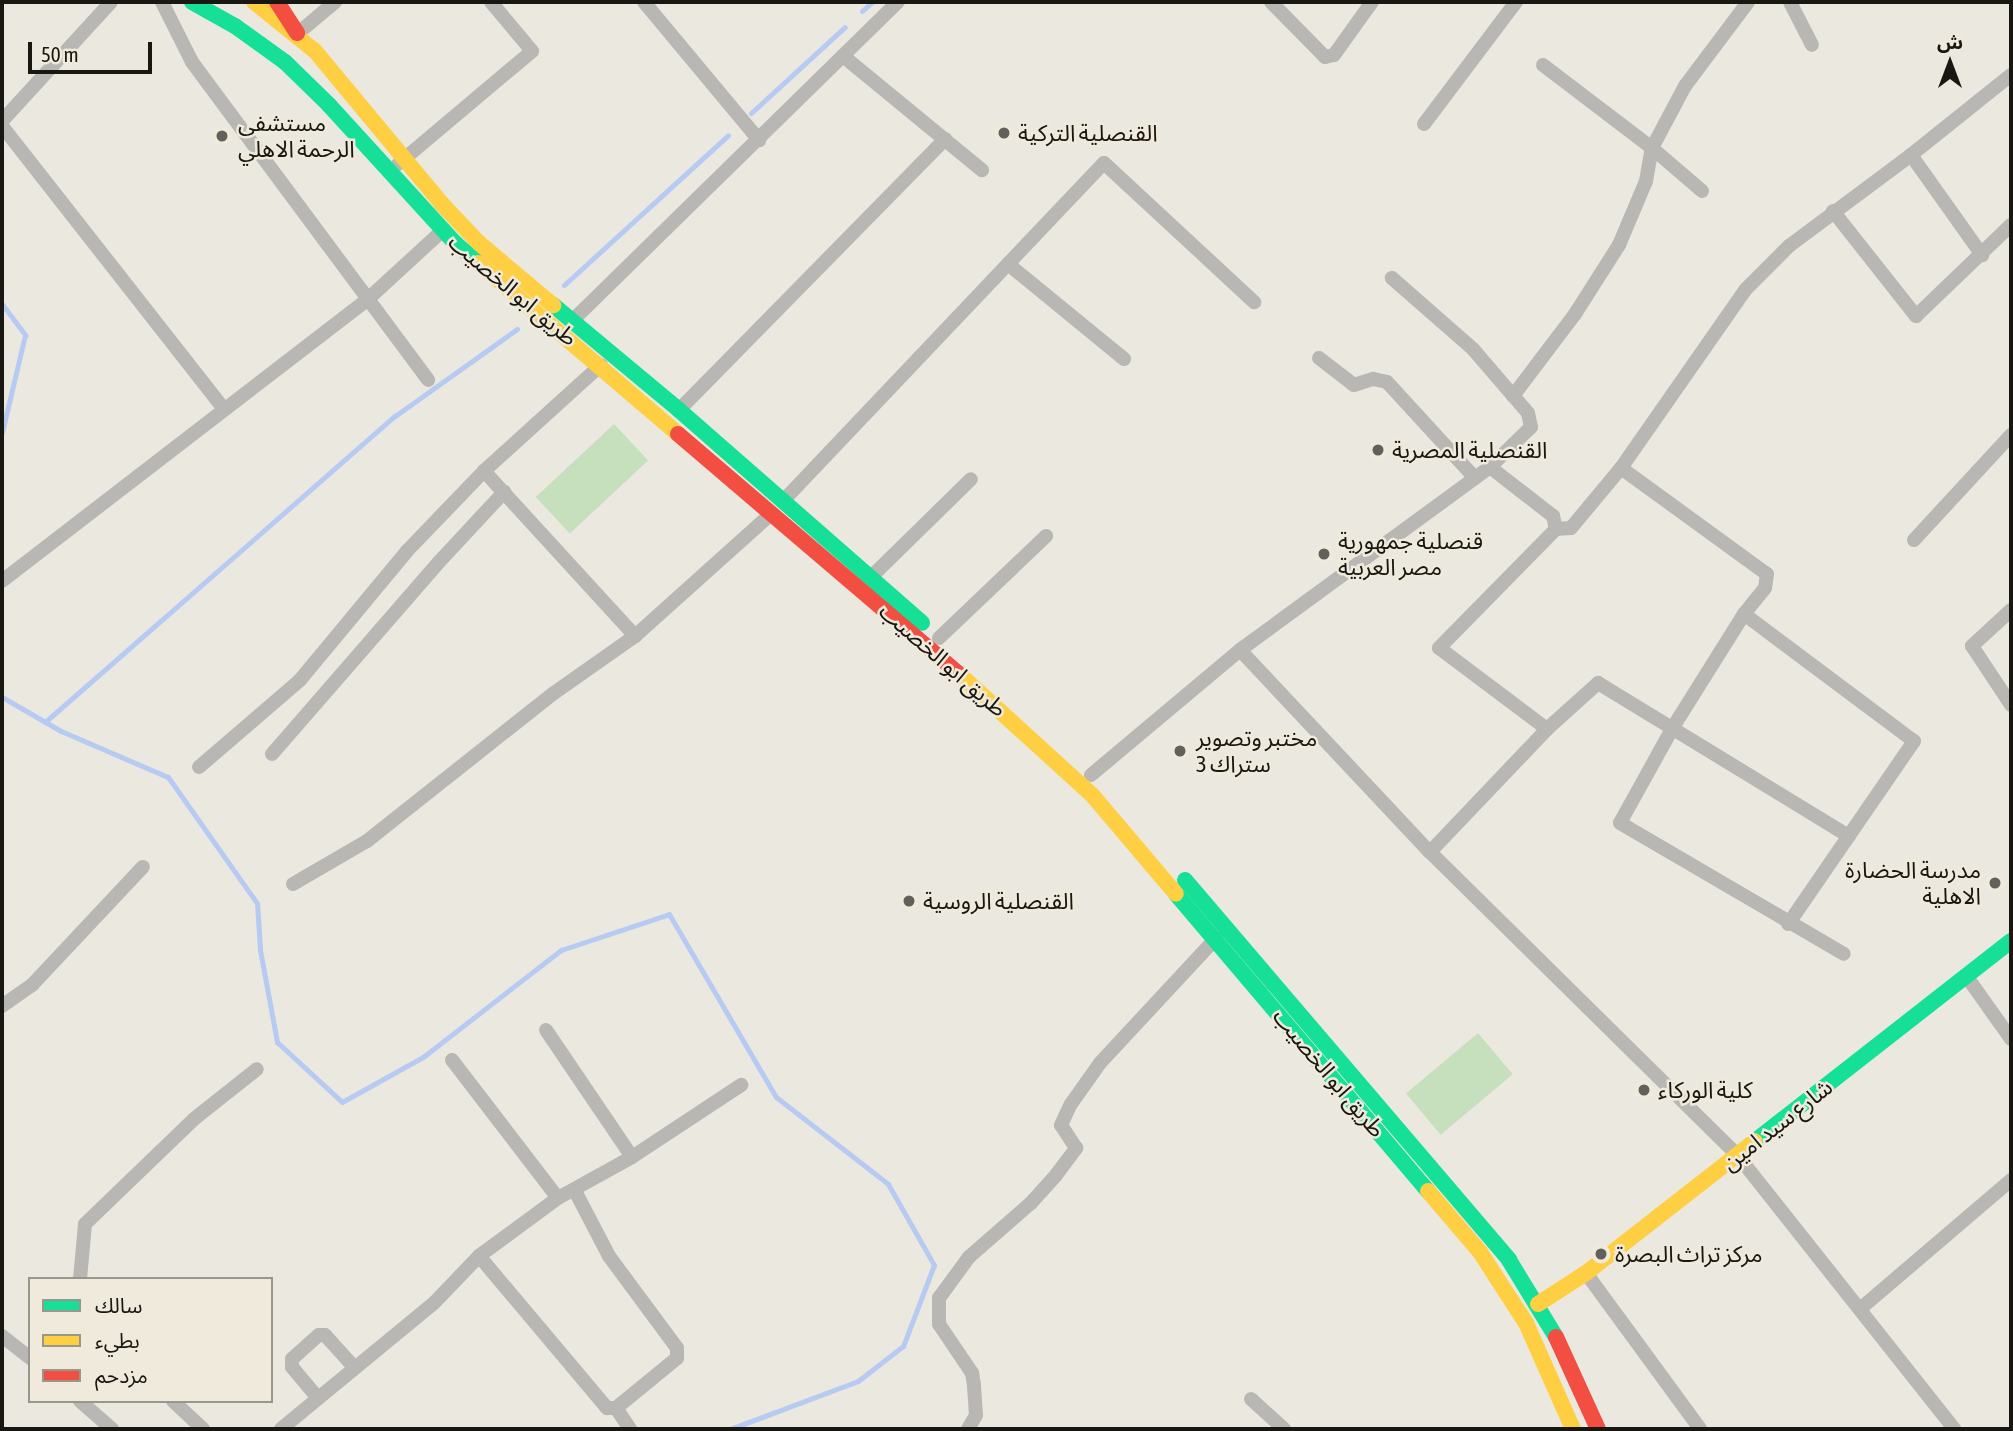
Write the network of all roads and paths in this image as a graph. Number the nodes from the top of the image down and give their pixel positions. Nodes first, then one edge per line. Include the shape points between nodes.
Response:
1 (111, 2) edge
2 (162, 2) edge
3 (192, 2) edge
4 (254, 2) edge
5 (277, 2) edge
6 (335, 2) edge
7 (491, 2) edge
8 (644, 2) edge
9 (898, 2) edge
10 (1271, 2) edge
11 (1372, 2) edge
12 (1516, 2) edge
13 (1730, 2) edge
14 (1748, 2) edge
15 (1790, 2) edge
16 (1739, 15) junction
17 (297, 34) junction
18 (1812, 45) dead end
19 (843, 56) junction
20 (1543, 65) dead end
21 (2011, 75) edge
22 (2, 123) edge
23 (1424, 124) dead end
24 (945, 139) junction
25 (759, 140) junction
26 (1652, 148) junction
27 (1911, 155) junction
28 (406, 158) junction
29 (982, 170) dead end
30 (389, 171) junction
31 (1702, 191) dead end
32 (1833, 211) junction
33 (2011, 225) edge
34 (442, 231) junction
35 (1982, 255) junction
36 (1008, 264) junction
37 (1392, 278) dead end
38 (368, 299) junction
39 (1254, 302) dead end
40 (572, 321) junction
41 (1319, 358) dead end
42 (1124, 359) dead end
43 (601, 365) junction
44 (428, 380) dead end
45 (1513, 396) junction
46 (225, 409) junction
47 (679, 410) junction
48 (2011, 435) edge
49 (1490, 467) junction
50 (1621, 468) junction
51 (484, 471) junction
52 (1475, 478) junction
53 (971, 479) dead end
54 (504, 492) junction
55 (778, 507) junction
56 (1556, 529) junction
57 (1046, 536) dead end
58 (1914, 540) dead end
59 (870, 578) junction
60 (2, 581) edge
61 (2011, 610) edge
62 (1744, 614) junction
63 (635, 636) junction
64 (939, 638) junction
65 (1240, 650) junction
66 (2011, 705) edge
67 (1547, 729) junction
68 (1672, 729) junction
69 (272, 754) dead end
70 (199, 767) dead end
71 (1091, 775) junction
72 (1849, 836) junction
73 (1430, 852) junction
74 (143, 867) dead end
75 (293, 884) dead end
76 (1788, 923) junction
77 (1216, 938) junction
78 (2011, 941) edge
79 (1844, 954) dead end
80 (1967, 977) junction
81 (2, 1006) edge
82 (1292, 1017) junction
83 (545, 1030) dead end
84 (2011, 1039) edge
85 (452, 1060) dead end
86 (257, 1069) dead end
87 (741, 1085) dead end
88 (1738, 1156) junction
89 (632, 1157) junction
90 (2011, 1180) edge
91 (575, 1191) junction
92 (558, 1198) junction
93 (479, 1256) junction
94 (1586, 1273) junction
95 (80, 1277) edge
96 (1538, 1304) junction
97 (1860, 1309) junction
98 (2, 1336) edge
99 (28, 1356) edge
100 (354, 1367) junction
101 (317, 1397) junction
102 (1251, 1399) dead end
103 (82, 1403) edge
104 (175, 1403) edge
105 (616, 1408) junction
106 (112, 1429) edge
107 (203, 1429) edge
108 (281, 1429) edge
109 (630, 1429) edge
110 (968, 1429) edge
111 (1284, 1429) edge
112 (1573, 1429) edge
113 (1598, 1429) edge
114 (1700, 1429) edge
115 (1954, 1429) edge

1 - 22 street
2 - 38 street via 192,62
3 - 30 main road, طريق ابو الخصيب via 285,62
4 - 17 main road, طريق ابو الخصيب
5 - 17 main road
6 - 17 street
7 - 28 street via 532,51
8 - 25 street
9 - 19 street
10 - 11 street via 1325,57 1334,55
12 - 23 street
13 - 16 street
14 - 16 street
15 - 18 street
16 - 26 street via 1685,86
17 - 28 main road, طريق ابو الخصيب
19 - 24 street
19 - 25 street
20 - 26 street
21 - 27 street
22 - 46 street
24 - 29 street
24 - 47 street
25 - 40 street
26 - 31 street
26 - 45 street via 1646,181 1619,245 1575,314
27 - 32 street
27 - 35 street
28 - 30 street
28 - 40 main road, طريق ابو الخصيب via 466,230
30 - 34 main road, طريق ابو الخصيب
32 - 35 street via 1916,316
32 - 50 street via 1746,289
33 - 35 street
34 - 38 street
34 - 43 main road, طريق ابو الخصيب
36 - 39 street via 1104,163
36 - 42 street
36 - 55 street
37 - 45 street via 1473,349
38 - 44 street
38 - 46 street
40 - 47 main road, طريق ابو الخصيب
41 - 52 street via 1354,385 1373,379 1387,382
43 - 51 street
43 - 55 main road, طريق ابو الخصيب
45 - 49 street via 1528,413 1531,428
46 - 60 street
47 - 55 main road, طريق ابو الخصيب
48 - 58 street
49 - 52 street
49 - 56 street via 1553,516
50 - 56 street via 1571,528
50 - 62 street via 1767,574 1765,588
51 - 54 street
51 - 70 street via 407,551 300,680
52 - 65 street
53 - 59 street
54 - 63 street
54 - 69 street
55 - 59 main road, طريق ابو الخصيب
55 - 63 street
55 - 77 main road, طريق ابو الخصيب via 1066,768
56 - 67 street via 1439,648
57 - 64 street
59 - 64 main road, طريق ابو الخصيب
61 - 66 street via 1972,646
62 - 68 street
62 - 72 street via 1914,741
63 - 75 street via 554,693 367,841
64 - 71 main road, طريق ابو الخصيب
65 - 71 street
65 - 73 street
67 - 68 street via 1598,683
67 - 73 street
68 - 72 street
68 - 76 street via 1620,823
71 - 82 main road, طريق ابو الخصيب
72 - 76 street
73 - 88 street
74 - 81 street via 32,985
76 - 79 street
77 - 82 main road, طريق ابو الخصيب
77 - 110 street via 1100,1063 1071,1104 1061,1125 1076,1148 1056,1175 969,1257 939,1298 939,1324 972,1373 976,1415
78 - 80 main road, شارع سيد امين
80 - 84 street
80 - 88 main road, شارع سيد امين
82 - 96 main road, طريق ابو الخصيب via 1477,1219
82 - 112 main road, طريق ابو الخصيب via 1497,1275 1539,1347
83 - 89 street
85 - 92 street
86 - 95 street via 194,1119 85,1224
87 - 89 street
88 - 94 main road, شارع سيد امين
88 - 97 street
89 - 91 street
90 - 97 street
91 - 92 street
91 - 105 street via 609,1256 677,1348 677,1358
92 - 93 street
93 - 100 street via 434,1303
93 - 105 street via 607,1408
94 - 96 main road, شارع سيد امين
94 - 114 street
96 - 113 main road, طريق ابو الخصيب
97 - 115 street
98 - 99 street
100 - 101 street
100 - 101 street via 325,1335 319,1335 292,1359 292,1367
101 - 108 street
102 - 111 street
103 - 106 street
104 - 107 street
105 - 109 street

